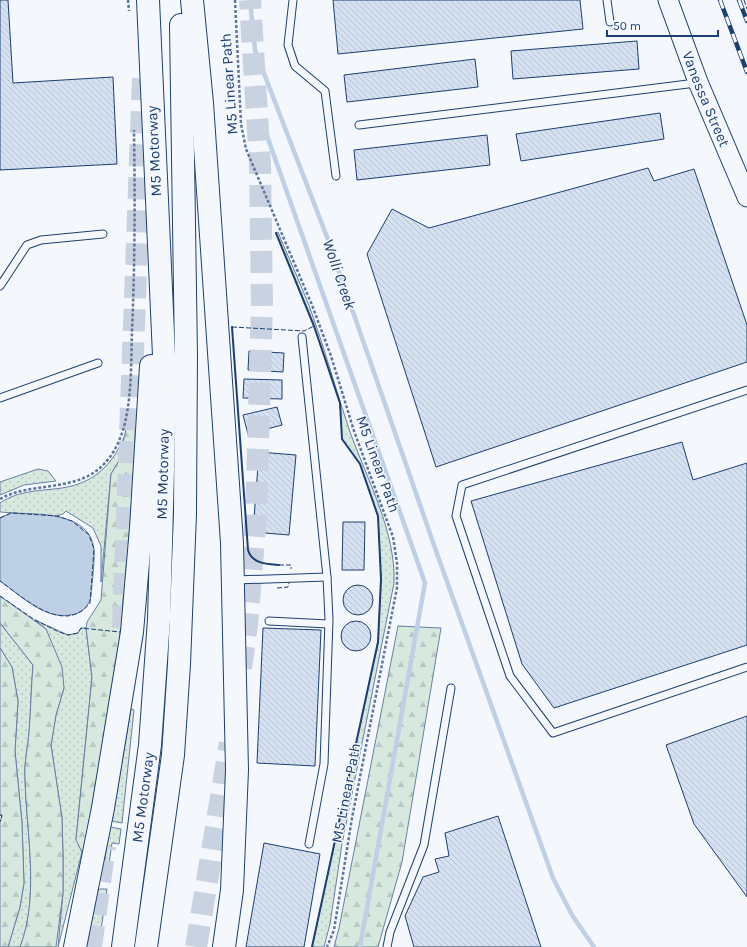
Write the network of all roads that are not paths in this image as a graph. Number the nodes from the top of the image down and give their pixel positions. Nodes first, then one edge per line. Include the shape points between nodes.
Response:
1 (148, 0) edge
2 (181, 0) edge
3 (192, 0) edge
4 (293, 0) edge
5 (607, 0) edge
6 (668, 0) edge
7 (610, 22) dead end
8 (698, 82) junction
9 (151, 93) junction
10 (359, 124) dead end
11 (336, 176) dead end
12 (747, 198) edge
13 (103, 234) dead end
14 (0, 286) edge
15 (302, 337) dead end
16 (98, 364) dead end
17 (747, 390) edge
18 (0, 398) edge
19 (327, 577) junction
20 (233, 580) junction
21 (269, 621) dead end
22 (328, 624) junction
23 (747, 667) edge
24 (451, 688) dead end
25 (309, 844) dead end
26 (75, 947) edge
27 (123, 947) edge
28 (146, 947) edge
29 (224, 947) edge
30 (387, 947) edge

1 - 9 highway, M5 Motorway
2 - 28 highway, M5 Motorway via 186,325 185,514 173,755
3 - 20 highway via 202,103
4 - 11 lane via 288,44 296,66 325,91
5 - 7 lane
6 - 8 main road, Vanessa Street
8 - 10 lane
8 - 12 main road, Vanessa Street
9 - 26 highway via 151,371 132,632 103,808
9 - 27 highway, M5 Motorway via 165,378 159,619 150,745
13 - 14 lane via 41,240 27,245
15 - 19 lane
16 - 18 lane
17 - 23 lane via 462,485 456,516 510,676 553,733
19 - 20 lane
19 - 22 lane
20 - 29 highway via 238,770 232,890
21 - 22 lane
22 - 25 lane via 324,764
24 - 30 lane via 424,846 390,932

